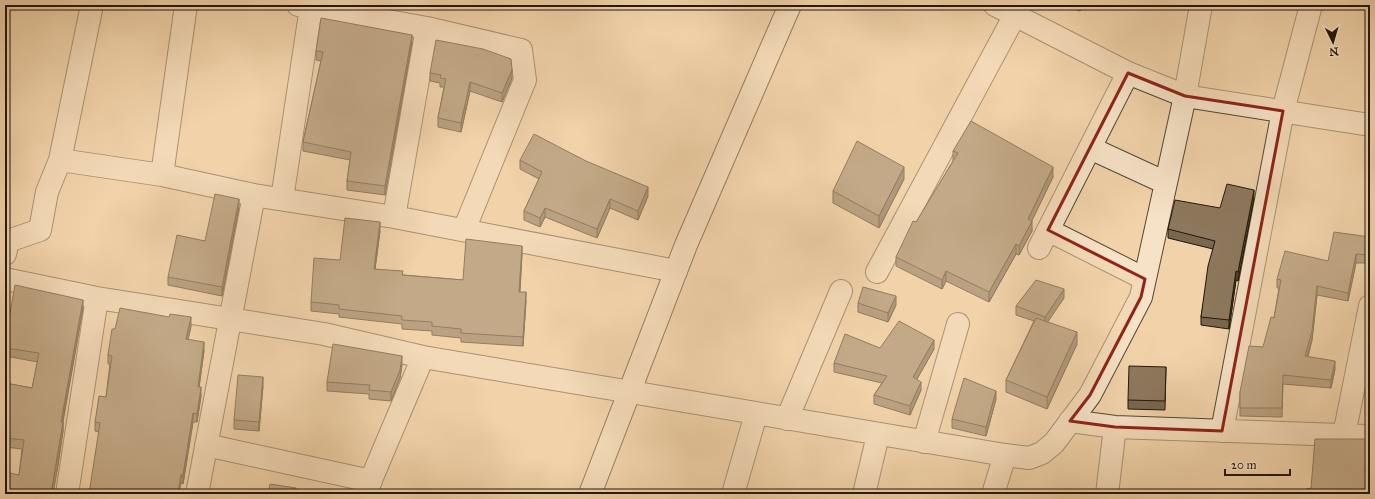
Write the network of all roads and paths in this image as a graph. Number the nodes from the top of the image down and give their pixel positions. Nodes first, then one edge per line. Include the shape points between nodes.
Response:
1 (92, 5) edge
2 (186, 5) edge
3 (790, 5) edge
4 (1201, 5) edge
5 (1311, 5) edge
6 (305, 6) edge
7 (1006, 9) edge
8 (427, 28) junction
9 (1128, 73) junction
10 (1185, 96) junction
11 (1284, 111) junction
12 (1370, 125) edge
13 (1090, 148) junction
14 (60, 160) junction
15 (162, 175) junction
16 (1166, 183) junction
17 (254, 195) junction
18 (282, 199) junction
19 (394, 217) junction
20 (464, 230) junction
21 (6, 245) edge
22 (676, 271) junction
23 (877, 272) dead end
24 (5, 279) edge
25 (1145, 279) junction
26 (841, 291) dead end
27 (97, 298) junction
28 (1370, 306) edge
29 (230, 319) junction
30 (958, 324) dead end
31 (423, 357) junction
32 (630, 393) junction
33 (756, 414) junction
34 (787, 419) junction
35 (1070, 422) junction
36 (1115, 427) junction
37 (1222, 431) junction
38 (878, 435) junction
39 (1344, 435) junction
40 (1370, 436) edge
41 (924, 442) junction
42 (206, 445) junction
43 (1005, 455) junction
44 (368, 487) edge
45 (67, 494) edge
46 (197, 494) edge
47 (590, 494) edge
48 (733, 494) edge
49 (864, 494) edge
50 (993, 494) edge
51 (1107, 494) edge

1 - 14 street
2 - 15 street
3 - 22 street
4 - 10 street
5 - 11 street
6 - 8 street
6 - 18 street
7 - 9 street
7 - 23 street
8 - 19 street
8 - 20 street via 521,50 525,80
9 - 10 street
9 - 13 street
10 - 11 street
10 - 16 street
11 - 12 street
11 - 37 street
13 - 16 street
13 - 25 street via 1044,239
14 - 15 street
14 - 21 street via 47,192 40,230
15 - 17 street
16 - 25 street
17 - 18 street
17 - 29 street
18 - 19 street
19 - 20 street
20 - 22 street
22 - 32 street
24 - 27 street
25 - 35 street via 1141,297 1090,395
26 - 34 street
27 - 29 street
27 - 45 street
28 - 39 street
29 - 31 street via 324,334
29 - 42 street
30 - 41 street
31 - 32 street
31 - 44 street
32 - 33 street
32 - 47 street
33 - 34 street
33 - 48 street
34 - 38 street
35 - 36 street
35 - 43 street via 1054,444 1042,453 1029,458
36 - 37 street
36 - 51 street
37 - 39 street
38 - 41 street
38 - 49 street
39 - 40 street
41 - 43 street
42 - 44 street
42 - 46 street
43 - 50 street

